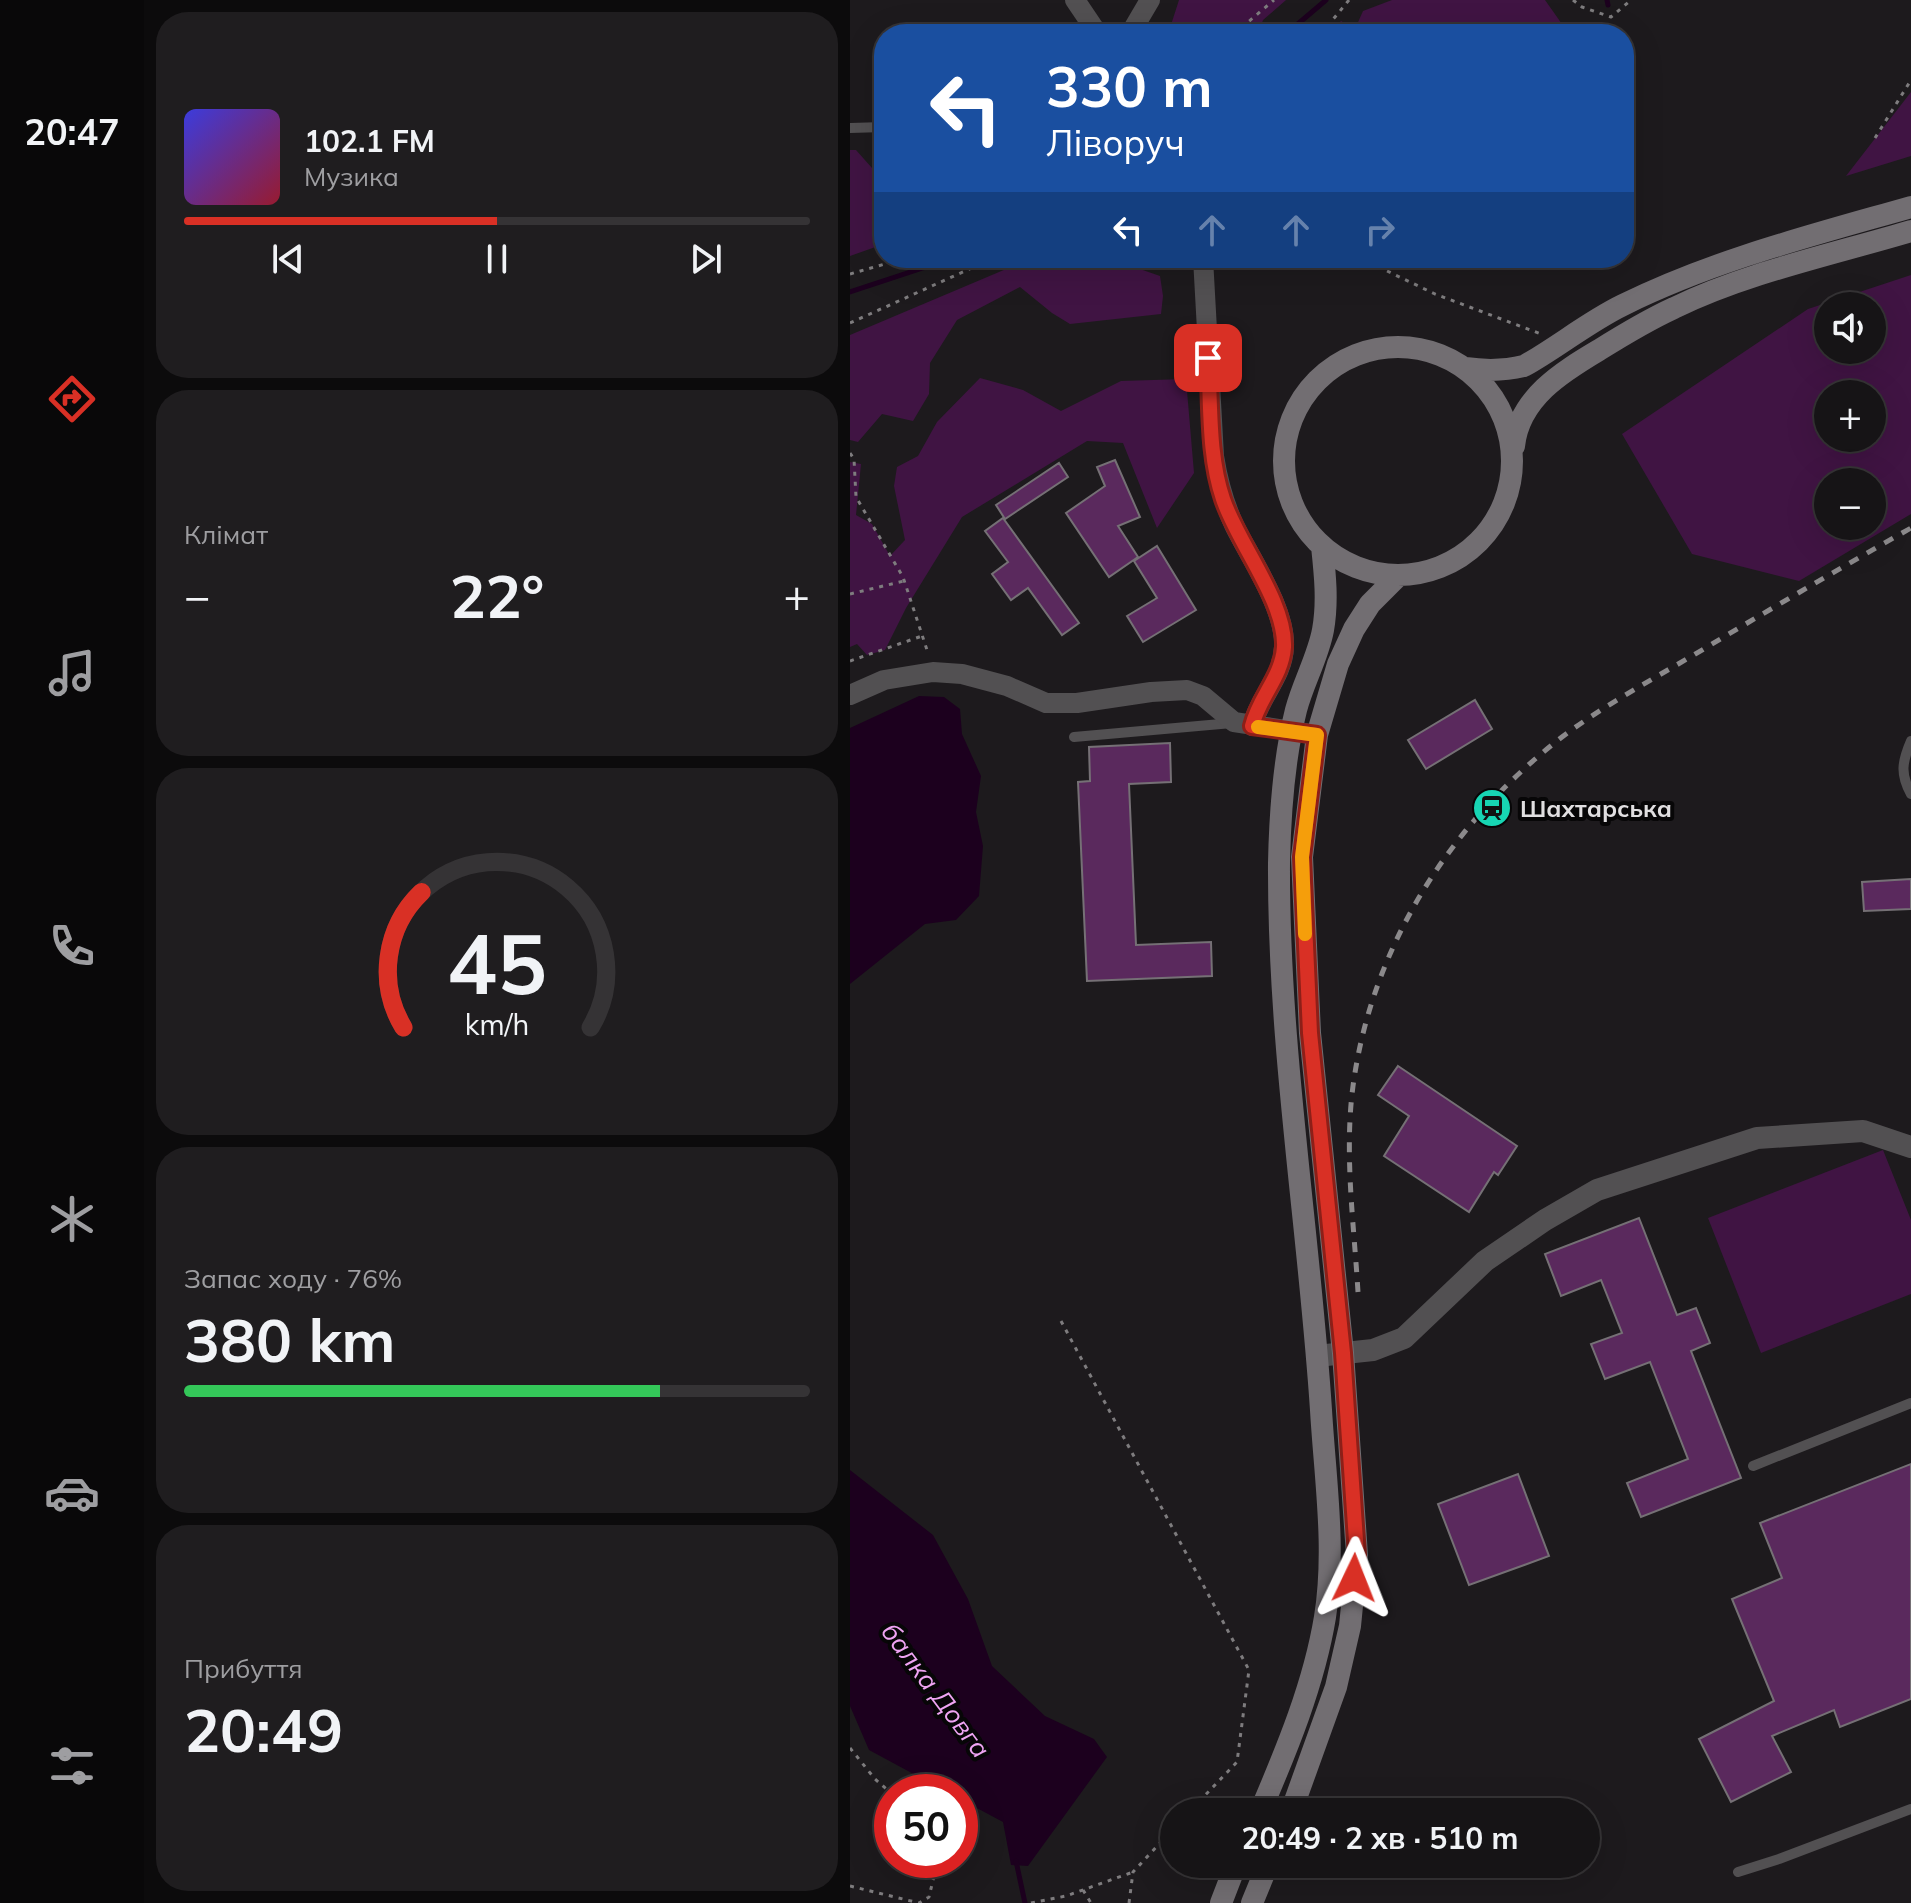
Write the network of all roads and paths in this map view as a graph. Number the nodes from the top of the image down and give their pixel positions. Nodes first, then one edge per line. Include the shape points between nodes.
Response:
1 (1075, 0) edge
2 (1150, 0) edge
3 (1274, 0) edge
4 (1349, 0) edge
5 (1573, 0) edge
6 (1631, 0) edge
7 (1091, 24) edge
8 (1136, 24) edge
9 (1246, 24) edge
10 (1329, 24) edge
11 (1911, 80) edge
12 (874, 127) edge
13 (850, 128) edge
14 (1875, 138) dead end
15 (1911, 207) edge
16 (1911, 231) edge
17 (874, 267) edge
18 (972, 268) edge
19 (1204, 268) edge
20 (1381, 268) edge
21 (850, 274) edge
22 (850, 323) edge
23 (1563, 342) junction
24 (1465, 368) junction
25 (850, 453) edge
26 (1511, 479) junction
27 (1322, 546) junction
28 (1399, 575) junction
29 (904, 581) junction
30 (850, 594) edge
31 (924, 636) junction
32 (850, 661) edge
33 (933, 672) junction
34 (850, 695) edge
35 (1243, 724) junction
36 (1292, 731) junction
37 (1317, 735) junction
38 (1074, 737) dead end
39 (1911, 741) edge
40 (1911, 794) edge
41 (1911, 1147) edge
42 (1061, 1321) dead end
43 (1343, 1353) junction
44 (1317, 1356) junction
45 (1911, 1403) edge
46 (1753, 1466) dead end
47 (850, 1748) edge
48 (874, 1778) edge
49 (1202, 1798) edge
50 (1266, 1798) edge
51 (1296, 1798) edge
52 (1911, 1809) edge
53 (1160, 1843) edge
54 (1133, 1872) junction
55 (1738, 1872) dead end
56 (934, 1878) edge
57 (1231, 1878) edge
58 (1262, 1878) edge
59 (850, 1886) edge
60 (1083, 1890) junction
61 (920, 1903) edge
62 (1031, 1903) edge
63 (1091, 1903) edge
64 (1129, 1903) edge
65 (1221, 1903) edge
66 (1252, 1903) edge

1 - 7 street
2 - 8 street
3 - 9 path
4 - 10 path
5 - 6 path via 1611,17
11 - 14 path
12 - 13 lane
15 - 23 main road via 1690,276 1619,307
16 - 26 main road via 1675,307 1578,362 1527,409 1515,435
17 - 21 path
18 - 22 path
19 - 35 street via 1217,478 1277,612 1284,644 1281,667
20 - 23 path
23 - 24 main road via 1524,366 1498,371
24 - 26 main road via 1494,398 1504,417
24 - 27 main road via 1437,353 1406,346 1375,348 1345,359 1319,377 1293,416 1283,462 1302,522
25 - 29 path via 856,497
26 - 28 main road via 1502,510 1460,557 1431,571
27 - 28 main road via 1358,568
27 - 36 main road via 1327,584 1323,632
28 - 37 main road via 1354,629
29 - 30 path
29 - 31 path
31 - 32 path
31 - 33 path
33 - 34 street via 884,680
33 - 35 street via 1007,686 1046,703 1187,690
35 - 36 street
35 - 38 lane
36 - 37 street
36 - 44 main road via 1279,862 1284,1034
37 - 43 main road via 1302,871 1310,1033
39 - 40 lane via 1903,760 1903,779
41 - 43 street via 1863,1131 1757,1138 1597,1190 1485,1261 1404,1338 1373,1350
42 - 49 path via 1249,1670 1237,1762
43 - 44 street
43 - 51 main road via 1357,1555 1350,1626 1336,1687
44 - 50 main road via 1330,1549 1325,1616 1305,1700
45 - 46 lane
47 - 48 path
52 - 55 lane
53 - 54 path
54 - 60 path
54 - 64 path
56 - 61 path via 929,1897
57 - 65 main road
58 - 66 main road
59 - 61 path
60 - 62 path
60 - 63 path

